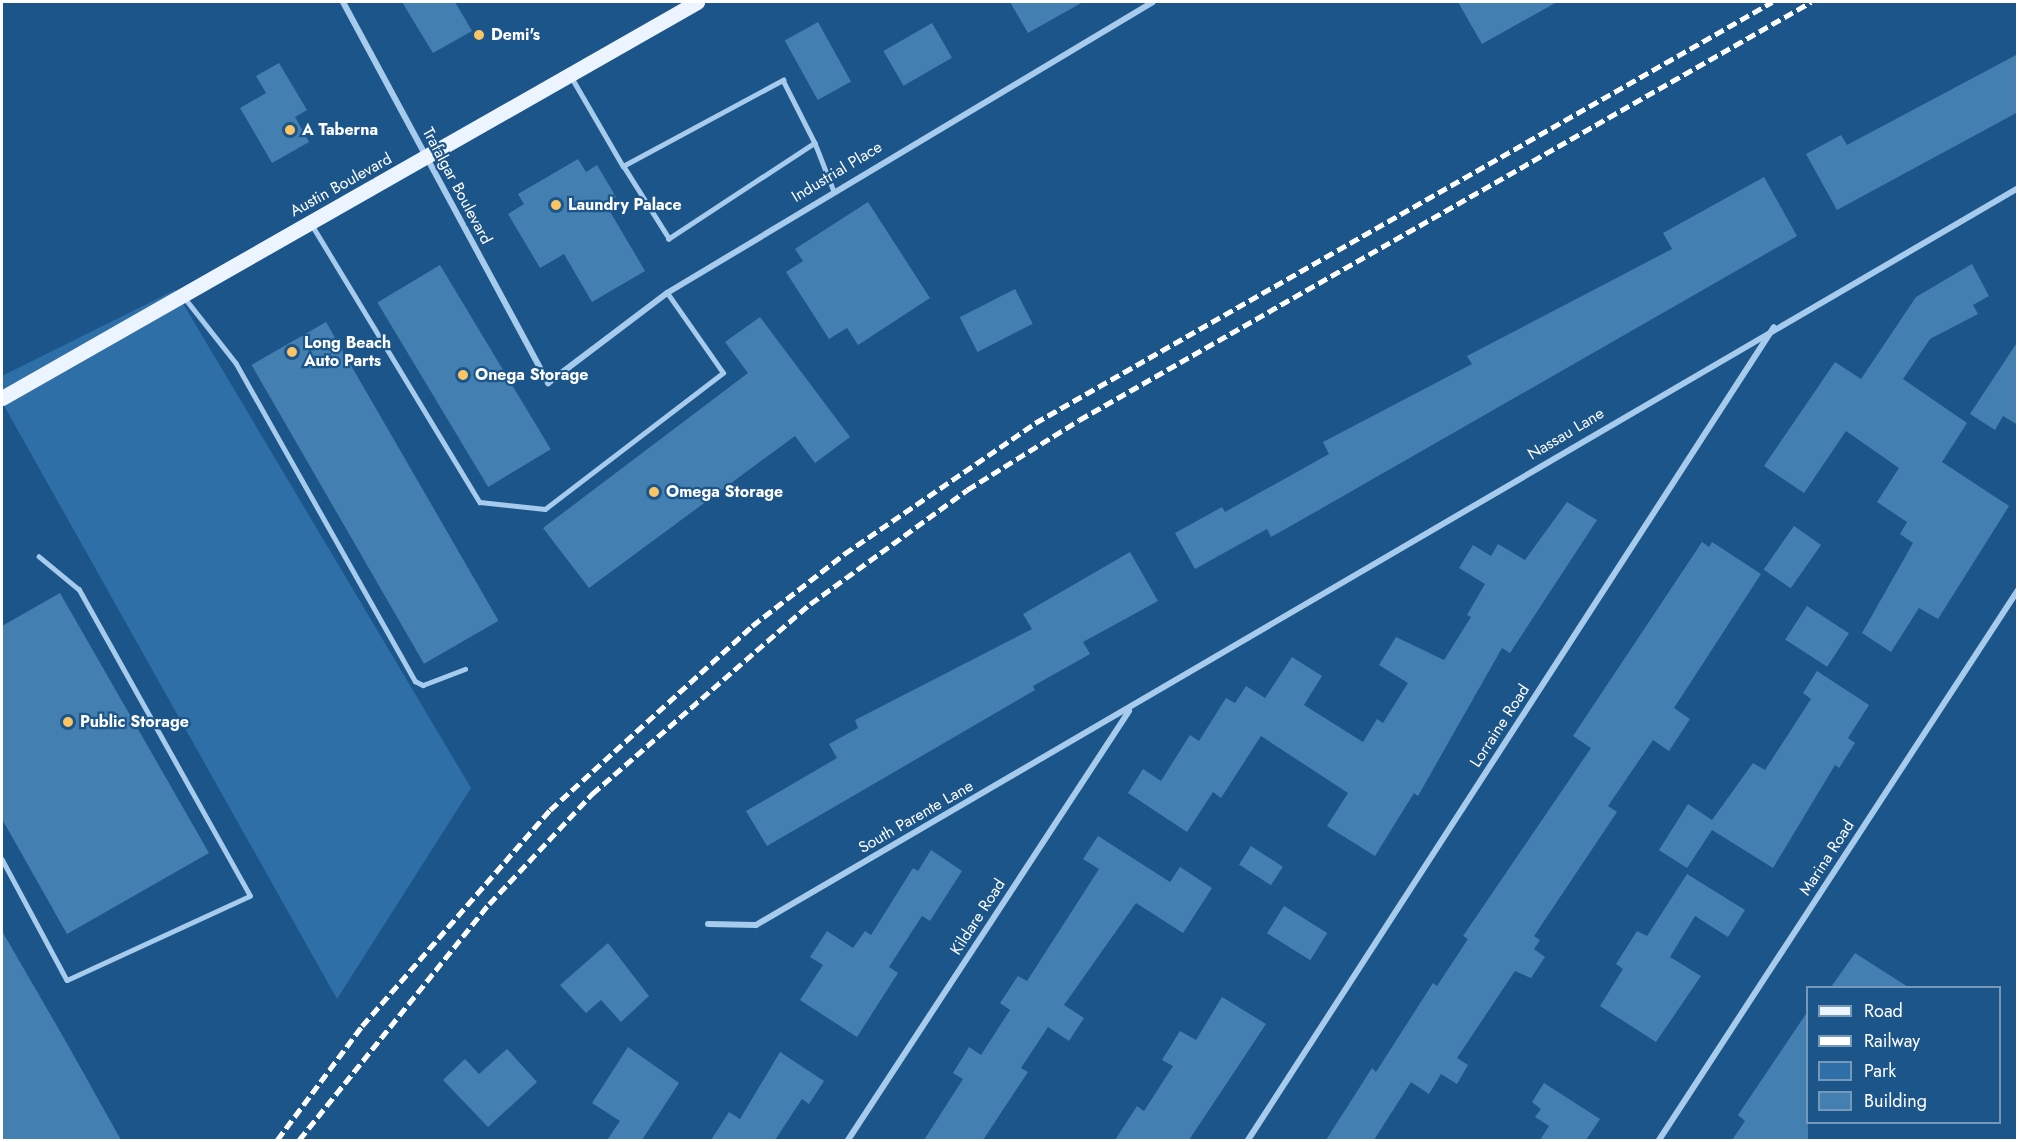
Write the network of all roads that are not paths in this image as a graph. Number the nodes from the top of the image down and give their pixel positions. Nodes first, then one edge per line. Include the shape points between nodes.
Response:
1 (343, 2) edge
2 (697, 2) edge
3 (1153, 2) edge
4 (570, 75) junction
5 (815, 142) junction
6 (426, 157) junction
7 (623, 166) junction
8 (2018, 188) edge
9 (833, 189) junction
10 (311, 222) junction
11 (667, 293) junction
12 (183, 295) junction
13 (1775, 326) junction
14 (548, 383) joint
15 (2, 398) edge
16 (39, 557) dead end
17 (2018, 590) edge
18 (465, 669) dead end
19 (1131, 708) junction
20 (2, 859) edge
21 (708, 924) dead end
22 (849, 1140) edge
23 (1248, 1140) edge
24 (1659, 1140) edge

1 - 6 street, Trafalgar Boulevard
2 - 4 main road, Austin Boulevard
3 - 9 street, Industrial Place
4 - 6 main road, Austin Boulevard
4 - 7 lane
5 - 7 lane via 783,80
5 - 7 lane via 669,239
5 - 9 lane
6 - 10 main road, Austin Boulevard
6 - 14 street, Trafalgar Boulevard
8 - 13 street, Nassau Lane
9 - 11 street, Industrial Place
10 - 11 lane via 480,502 545,509 723,373
10 - 12 main road, Austin Boulevard
11 - 14 street, Industrial Place
12 - 15 main road, Austin Boulevard
12 - 18 lane via 236,363 415,681 423,685
13 - 19 street, Nassau Lane
13 - 23 street, Lorraine Road
16 - 20 lane via 79,590 250,896 67,980
17 - 24 street, Marina Road
19 - 21 street, South Parente Lane via 756,925
19 - 22 street, Kildare Road

